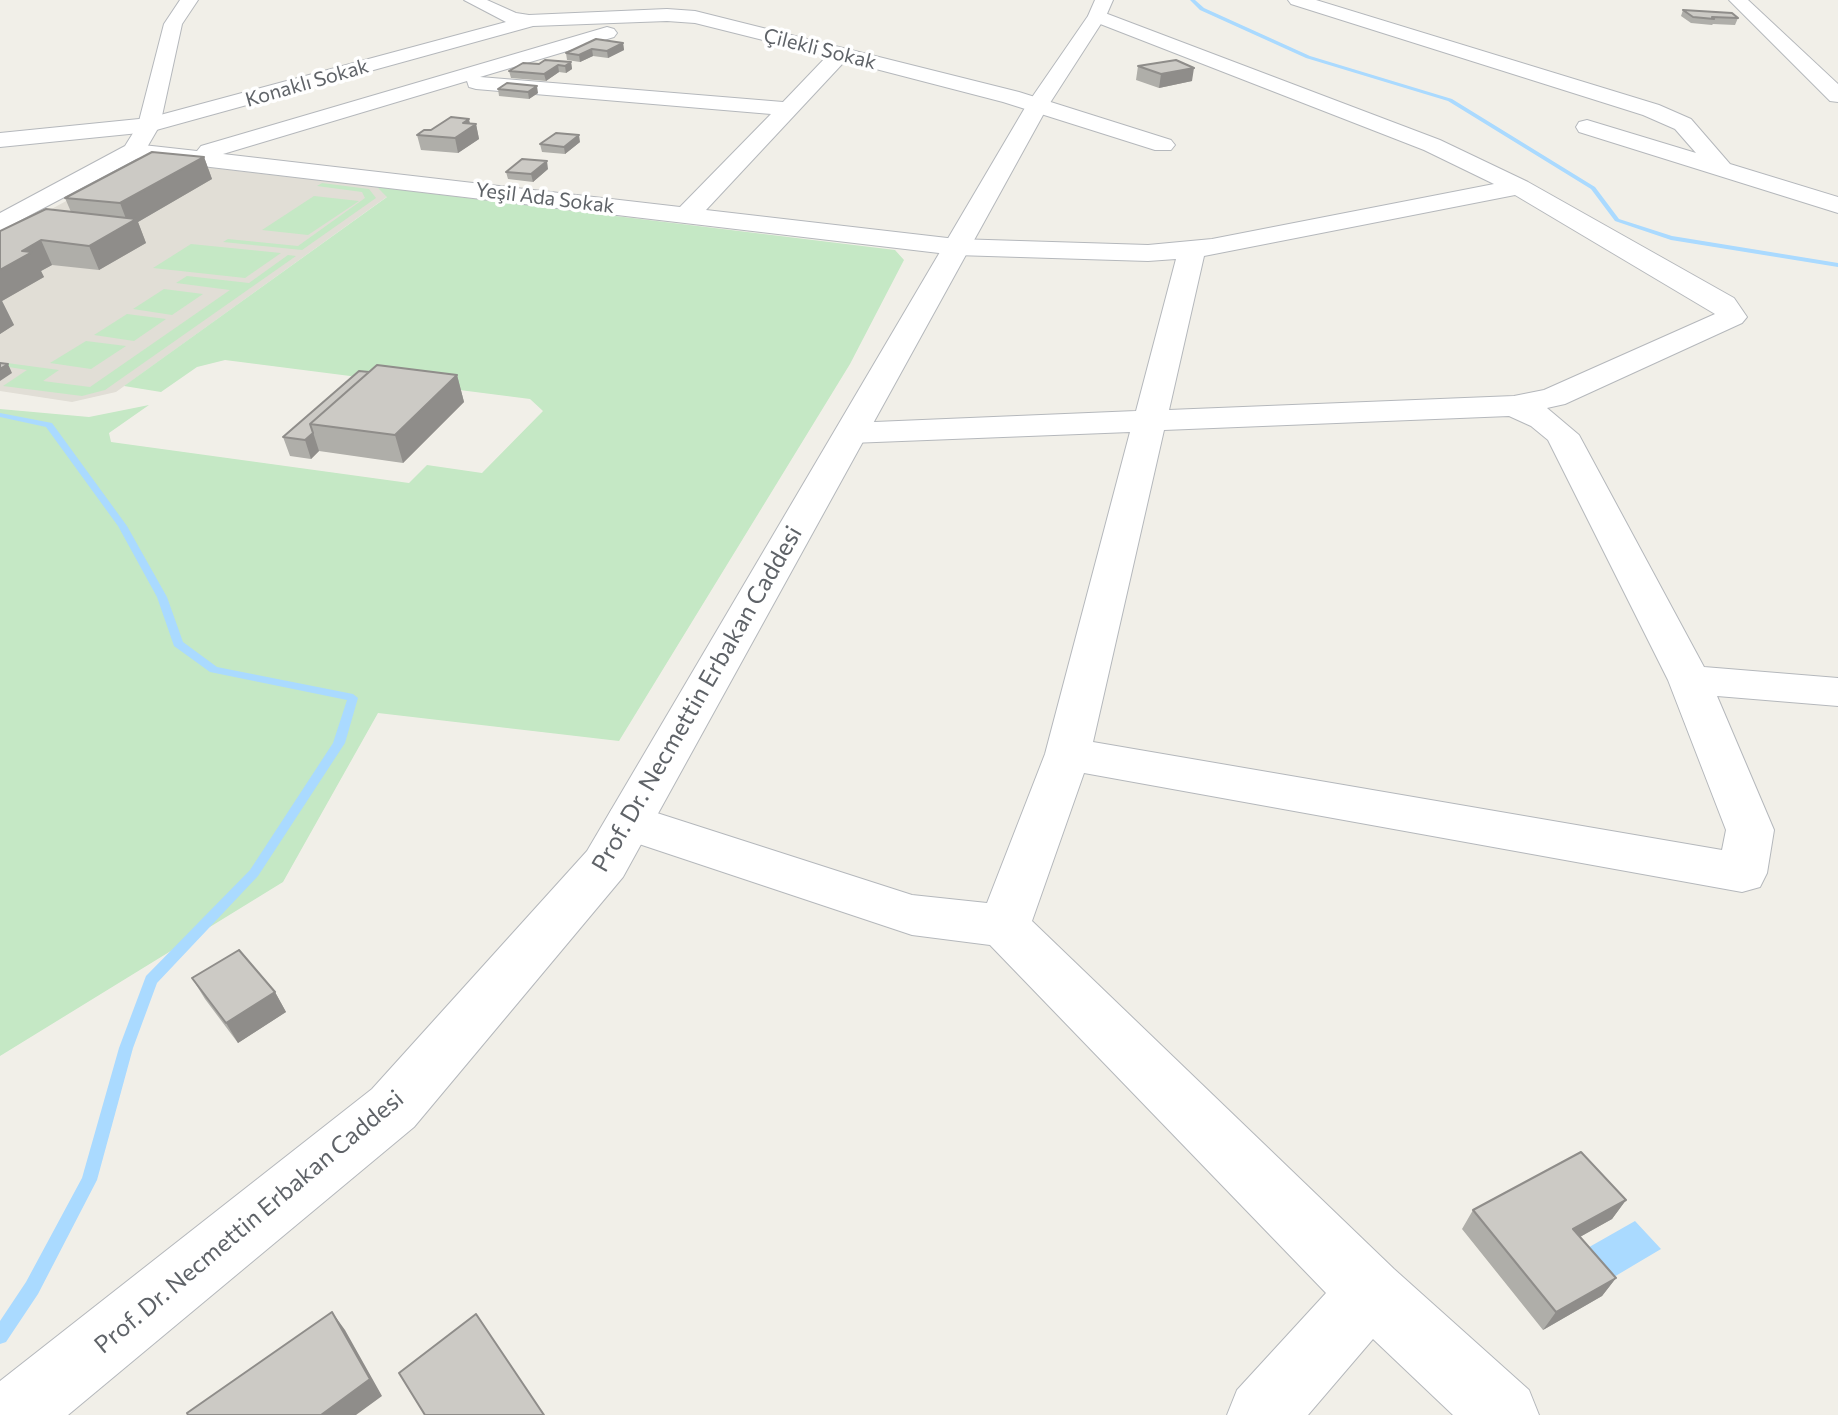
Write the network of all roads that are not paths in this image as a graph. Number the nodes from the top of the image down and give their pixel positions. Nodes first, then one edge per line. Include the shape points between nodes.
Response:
1 (189, 0) edge
2 (473, 0) edge
3 (608, 0) edge
4 (1297, 0) edge
5 (1738, 0) edge
6 (1100, 8) edge
7 (667, 15) junction
8 (529, 21) junction
9 (841, 54) junction
10 (446, 81) junction
11 (1838, 96) edge
12 (1037, 106) junction
13 (788, 109) junction
14 (1587, 127) dead end
15 (140, 139) junction
16 (0, 140) edge
17 (1163, 145) dead end
18 (190, 157) junction
19 (1721, 168) junction
20 (1519, 187) junction
21 (1838, 205) edge
22 (687, 215) junction
23 (0, 223) edge
24 (956, 247) junction
25 (1192, 249) junction
26 (1514, 406) junction
27 (1152, 421) junction
28 (851, 433) junction
29 (1689, 680) junction
30 (1838, 692) edge
31 (1068, 754) junction
32 (629, 822) junction
33 (1004, 926) junction
34 (1371, 1292) junction
35 (13, 1415) edge
36 (1262, 1415) edge
37 (1504, 1415) edge

1 - 15 street via 173,24
2 - 8 street, Çilekli Sokak
3 - 8 street, Konaklı Sokak
4 - 19 street via 1651,110 1683,124
5 - 11 street
6 - 12 street, Prof. Dr. Necmettin Erbakan Caddesi
6 - 20 street via 1432,145
7 - 8 street, Çilekli Sokak
7 - 9 street, Çilekli Sokak via 695,17
7 - 10 street
8 - 15 street, Konaklı Sokak via 214,109
9 - 12 street, Çilekli Sokak
9 - 13 street
10 - 13 street
10 - 18 street
12 - 17 street, Çilekli Sokak
12 - 24 street, Prof. Dr. Necmettin Erbakan Caddesi
13 - 22 street
14 - 19 street
15 - 16 street
15 - 18 street, Yeşil Ada Sokak
15 - 23 street
18 - 22 street, Yeşil Ada Sokak
19 - 21 street
20 - 25 street, Yeşil Ada Sokak
20 - 26 street via 1724,304 1732,317 1554,397
22 - 24 street, Yeşil Ada Sokak
24 - 25 street, Yeşil Ada Sokak via 1148,253
24 - 28 street, Prof. Dr. Necmettin Erbakan Caddesi
25 - 27 street
26 - 27 street
26 - 29 street via 1562,435
27 - 28 street
27 - 31 street
28 - 32 street, Prof. Dr. Necmettin Erbakan Caddesi
29 - 30 street
29 - 31 street via 1750,830 1742,873
31 - 33 street
32 - 33 street via 912,915
32 - 35 street, Prof. Dr. Necmettin Erbakan Caddesi via 605,864 393,1108
33 - 34 street
34 - 36 street
34 - 37 street

